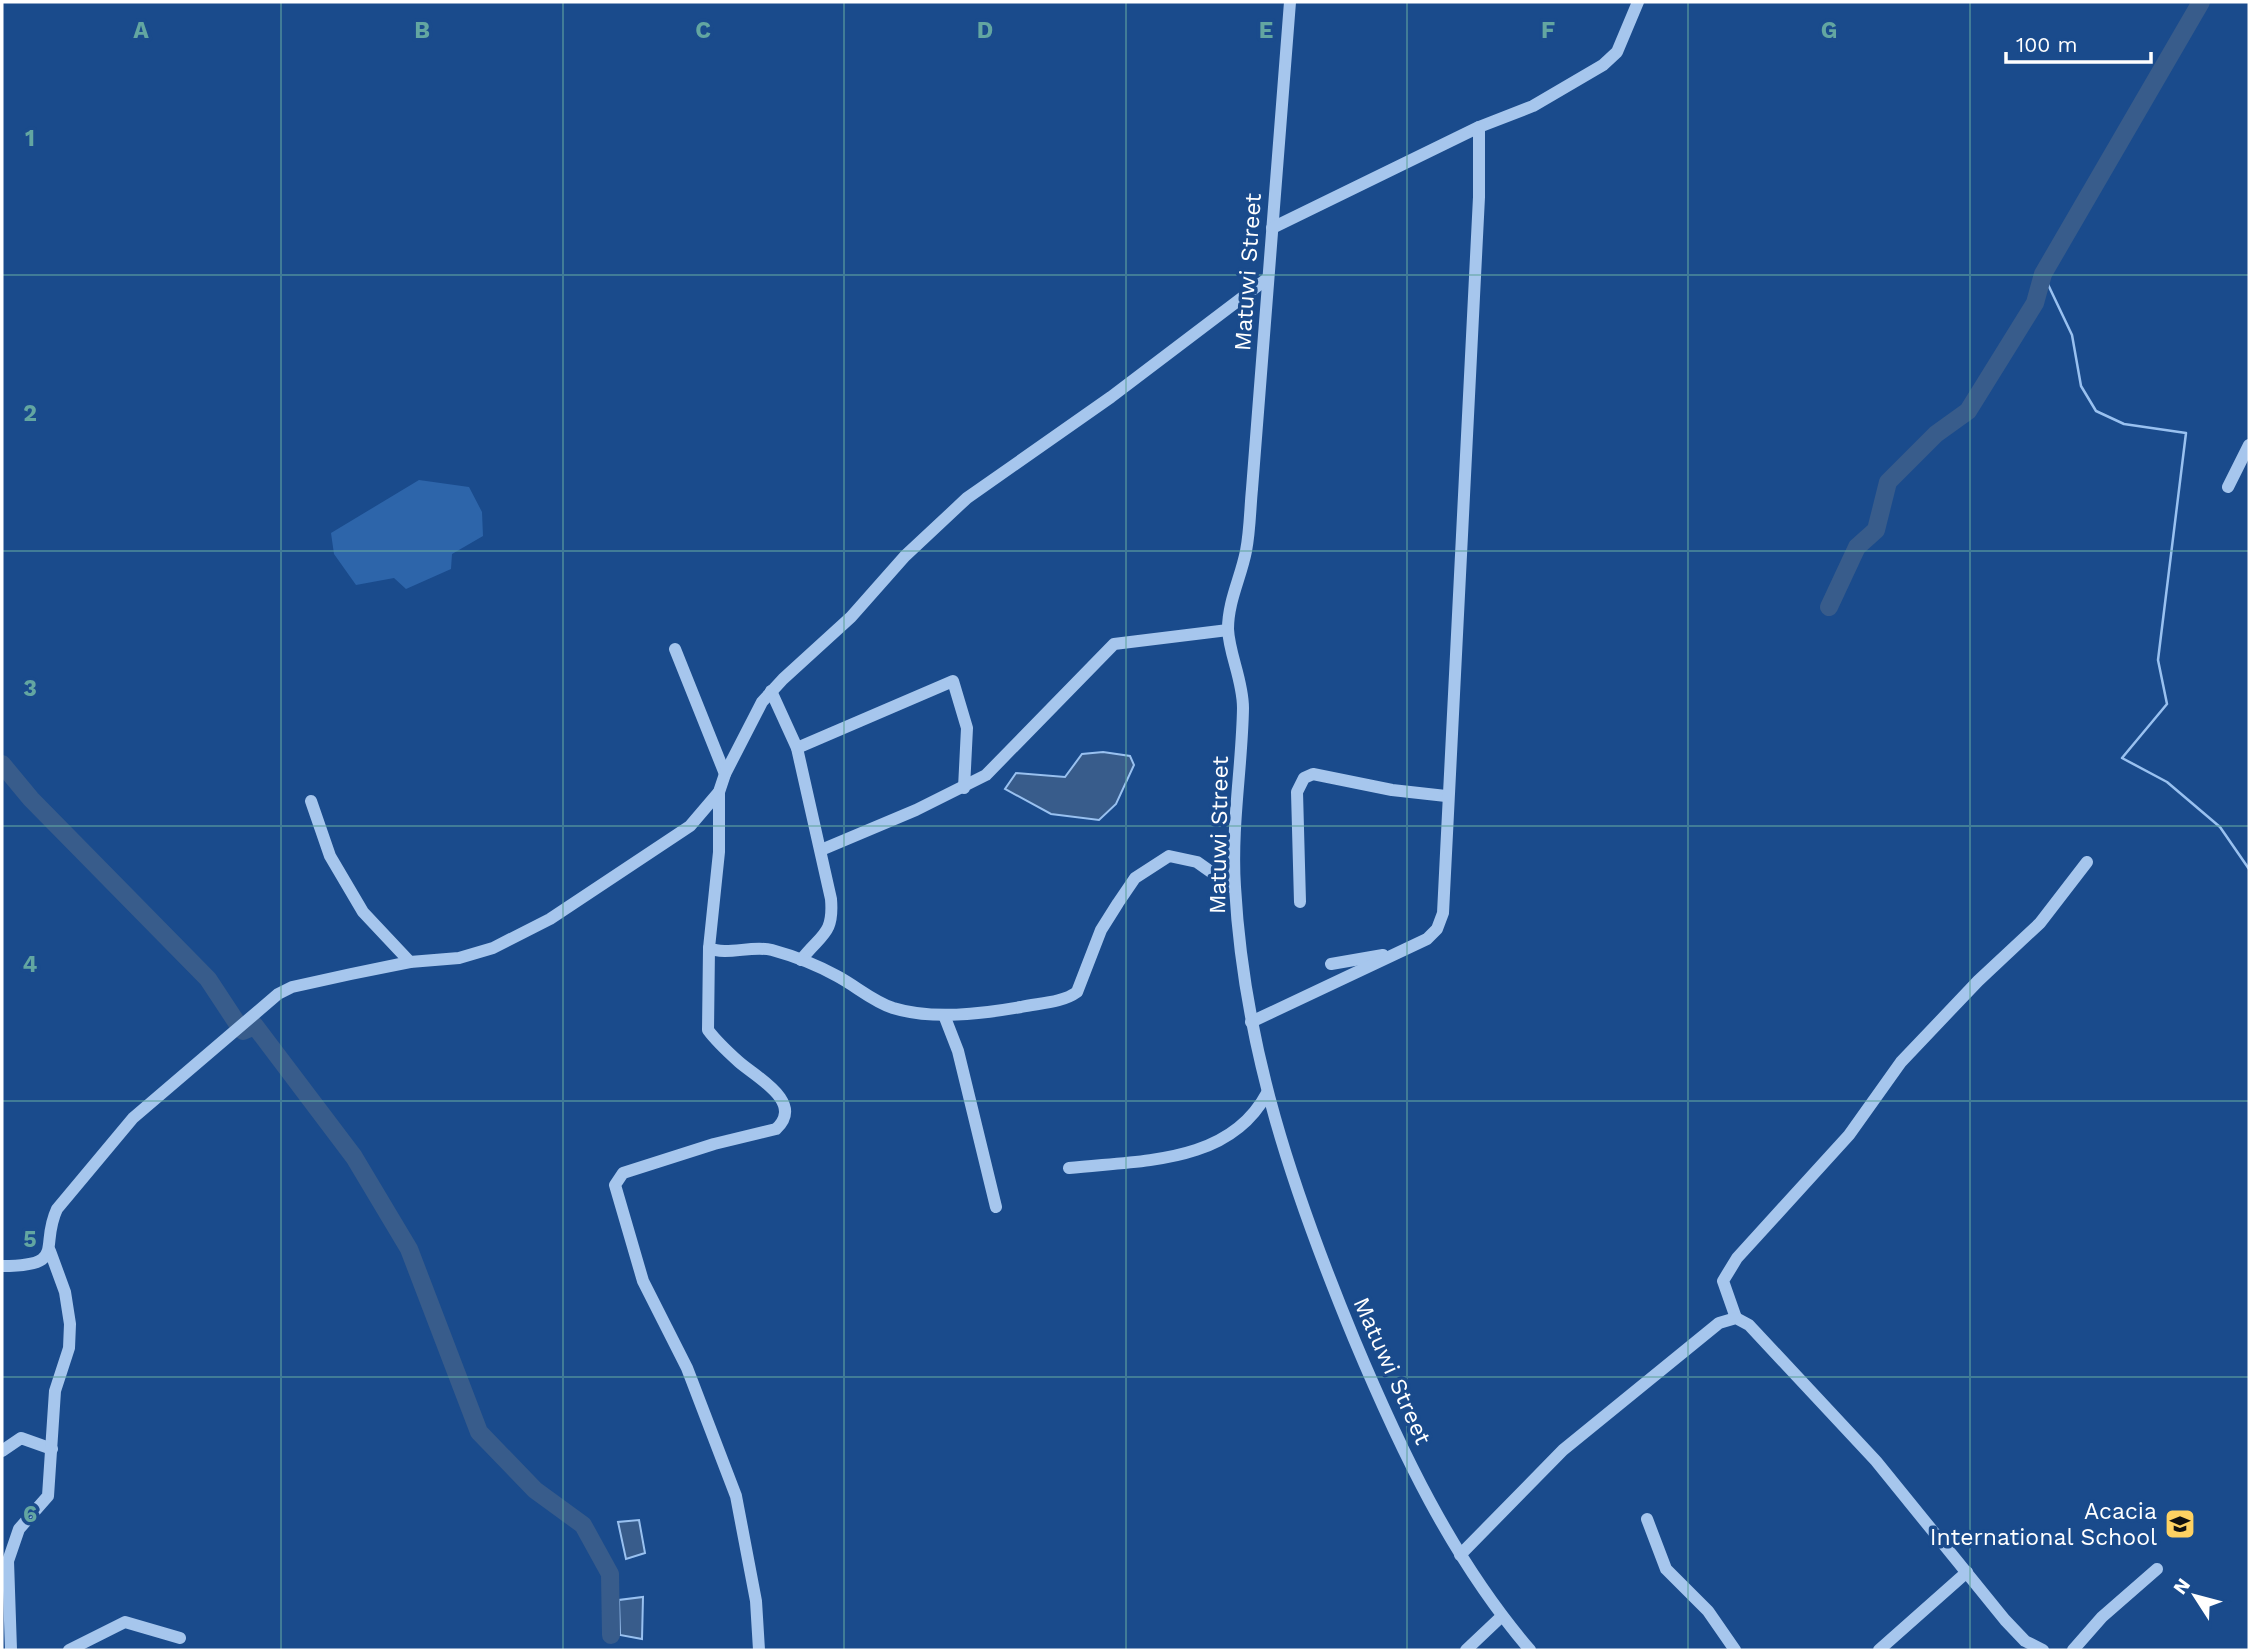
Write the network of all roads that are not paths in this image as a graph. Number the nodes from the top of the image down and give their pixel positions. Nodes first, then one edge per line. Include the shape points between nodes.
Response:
1 (1290, 2) edge
2 (1638, 2) edge
3 (1479, 127) junction
4 (1272, 228) junction
5 (1268, 278) junction
6 (2249, 445) edge
7 (2228, 487) dead end
8 (1228, 630) junction
9 (675, 649) dead end
10 (771, 691) junction
11 (797, 748) junction
12 (724, 774) junction
13 (964, 788) junction
14 (719, 792) junction
15 (1447, 796) junction
16 (311, 801) dead end
17 (821, 850) junction
18 (2087, 862) dead end
19 (1235, 888) junction
20 (1300, 902) dead end
21 (709, 948) junction
22 (1399, 954) junction
23 (801, 960) junction
24 (410, 962) junction
25 (1331, 964) dead end
26 (944, 1015) junction
27 (1251, 1023) junction
28 (1267, 1093) junction
29 (1069, 1168) dead end
30 (996, 1207) dead end
31 (50, 1251) junction
32 (2, 1266) edge
33 (1736, 1318) junction
34 (52, 1449) junction
35 (2, 1451) edge
36 (1647, 1519) dead end
37 (7, 1539) edge
38 (1460, 1555) junction
39 (2157, 1569) dead end
40 (1967, 1572) junction
41 (1502, 1616) junction
42 (180, 1638) dead end
43 (11, 1650) edge
44 (69, 1650) edge
45 (759, 1650) edge
46 (1466, 1650) edge
47 (1530, 1650) edge
48 (1735, 1650) edge
49 (1879, 1650) edge
50 (2043, 1650) edge
51 (2073, 1650) edge

1 - 4 street, Matuwi Street
2 - 3 street via 1609,62 1533,106
3 - 4 street
3 - 15 street via 1478,223
4 - 5 street, Matuwi Street
5 - 8 street, Matuwi Street via 1246,551 1234,585
5 - 10 street via 967,498 905,556 826,642
6 - 7 street
8 - 13 street via 1114,643 986,775
8 - 19 street, Matuwi Street via 1240,671 1243,706
9 - 12 street
10 - 11 street
10 - 12 street
11 - 13 street via 953,681 967,728
11 - 17 street
12 - 14 street
13 - 17 street
14 - 21 street via 719,852
14 - 24 street via 690,826 527,932 459,958
15 - 20 street via 1313,774 1304,778 1297,792
15 - 22 street via 1443,913 1427,939
16 - 24 street via 330,856 363,912
17 - 23 street via 833,919 825,935
18 - 33 street via 2040,923 1900,1062 1849,1135 1737,1258 1723,1281
19 - 26 street via 1197,862 1169,856 1135,878 1101,930 1077,992 1068,998 1009,1009
19 - 27 street, Matuwi Street
21 - 23 street via 755,947
21 - 45 street via 708,1030 772,1086 785,1111 783,1123 776,1129 623,1173 615,1185 643,1281 687,1368 736,1496 756,1601
22 - 25 street
22 - 27 street
23 - 26 street via 892,1007
24 - 31 street via 292,987 265,1004 121,1131 57,1209
26 - 30 street via 958,1051
27 - 28 street, Matuwi Street
28 - 29 street via 1247,1121 1214,1145 1174,1157
28 - 38 street, Matuwi Street via 1298,1199 1359,1351 1413,1470
31 - 32 street via 30,1264
31 - 34 street via 65,1292 70,1324 69,1348 55,1391
33 - 38 street via 1719,1323 1563,1450
33 - 40 street via 1749,1325 1876,1461
34 - 35 street via 22,1438
34 - 37 street via 48,1496
36 - 48 street via 1666,1569 1708,1611
37 - 43 street
38 - 41 street, Matuwi Street
39 - 51 street via 2102,1617
40 - 49 street
40 - 50 street via 2025,1641
41 - 46 street
41 - 47 street, Matuwi Street
42 - 44 street via 125,1622

